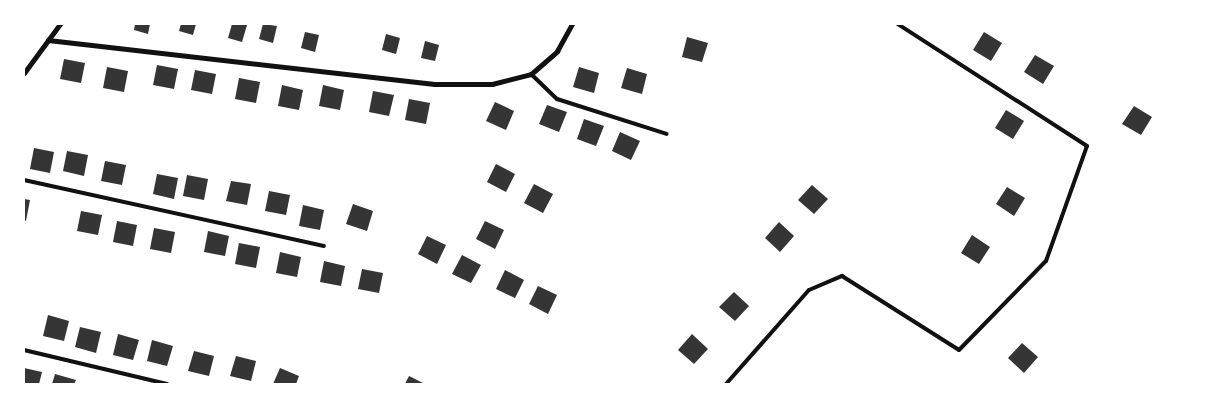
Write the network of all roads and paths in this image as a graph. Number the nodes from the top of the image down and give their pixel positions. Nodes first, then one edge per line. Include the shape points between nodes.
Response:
1 (60, 24) edge
2 (572, 24) edge
3 (898, 24) edge
4 (48, 40) junction
5 (24, 73) edge
6 (531, 74) junction
7 (667, 134) dead end
8 (24, 180) edge
9 (324, 246) dead end
10 (24, 350) edge
11 (167, 384) edge
12 (726, 384) edge

1 - 4 street
2 - 6 street via 557,51
3 - 12 lane via 1086,146 1046,261 959,350 842,276 809,290
4 - 5 street
4 - 6 street via 435,84 492,84
6 - 7 lane via 557,99
8 - 9 lane
10 - 11 lane

